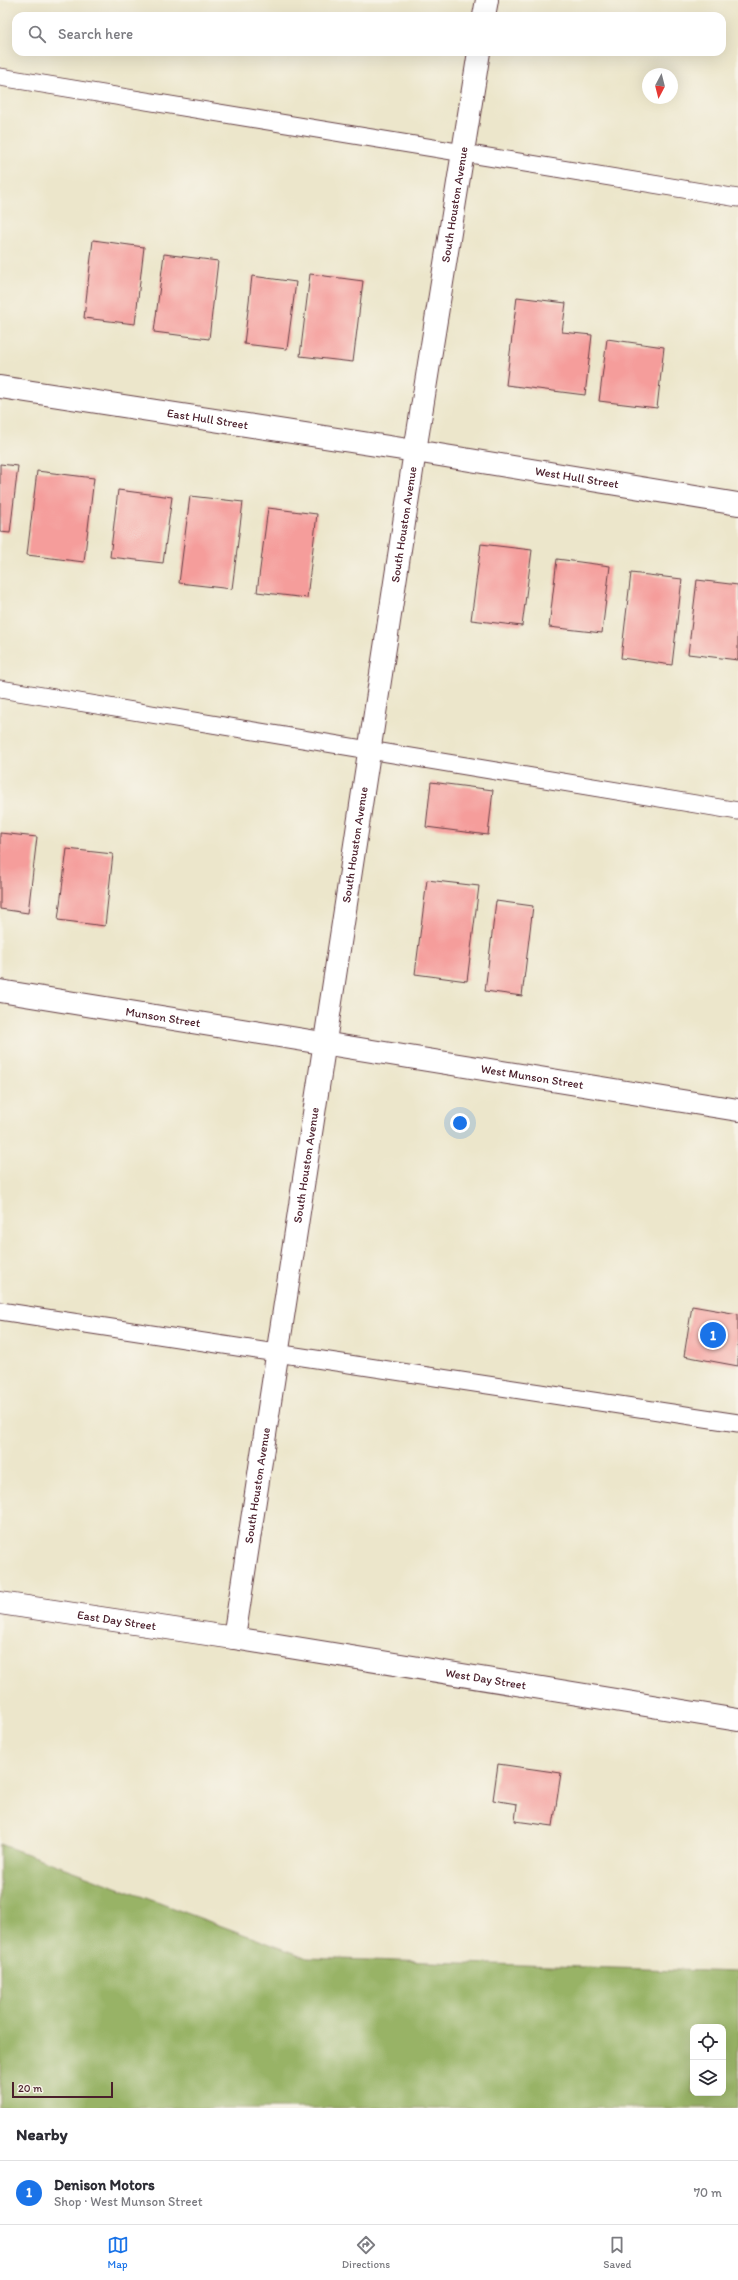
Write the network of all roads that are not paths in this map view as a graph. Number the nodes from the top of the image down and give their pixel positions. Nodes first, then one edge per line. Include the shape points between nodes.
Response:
1 (487, 0) edge
2 (485, 12) edge
3 (478, 56) edge
4 (0, 77) edge
5 (463, 153) junction
6 (738, 198) edge
7 (0, 387) edge
8 (415, 451) junction
9 (738, 504) edge
10 (0, 689) edge
11 (370, 750) junction
12 (738, 811) edge
13 (0, 991) edge
14 (326, 1042) junction
15 (738, 1110) edge
16 (0, 1311) edge
17 (278, 1353) junction
18 (738, 1423) edge
19 (0, 1603) edge
20 (234, 1638) junction
21 (738, 1720) edge

1 - 2 street
3 - 5 street, South Houston Avenue
4 - 5 lane
5 - 6 lane
5 - 8 street, South Houston Avenue
7 - 8 street, East Hull Street
8 - 9 street, West Hull Street
8 - 11 street, South Houston Avenue
10 - 11 lane
11 - 12 lane
11 - 14 street, South Houston Avenue
13 - 14 street, Munson Street
14 - 15 street, West Munson Street
14 - 17 street, South Houston Avenue
16 - 17 lane
17 - 18 lane
17 - 20 street, South Houston Avenue
19 - 20 street, East Day Street
20 - 21 street, West Day Street

